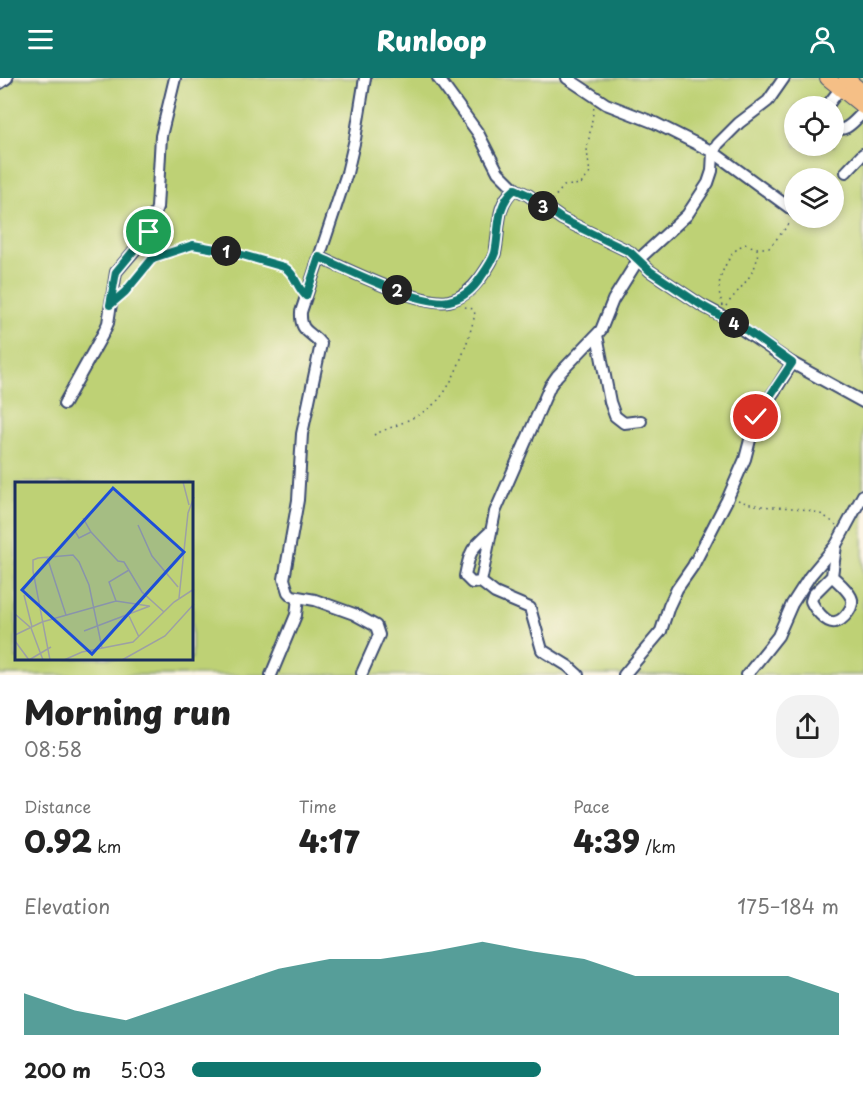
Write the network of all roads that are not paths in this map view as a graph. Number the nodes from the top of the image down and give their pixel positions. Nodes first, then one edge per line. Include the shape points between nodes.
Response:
1 (8, 78) edge
2 (175, 78) edge
3 (365, 78) edge
4 (438, 78) edge
5 (567, 78) edge
6 (784, 78) edge
7 (827, 78) edge
8 (0, 83) edge
9 (843, 83) edge
10 (863, 92) edge
11 (834, 96) edge
12 (863, 107) edge
13 (863, 113) edge
14 (844, 129) edge
15 (713, 152) junction
16 (863, 154) edge
17 (846, 172) dead end
18 (515, 189) junction
19 (784, 204) edge
20 (319, 257) junction
21 (638, 260) junction
22 (597, 335) junction
23 (792, 363) junction
24 (863, 402) edge
25 (64, 404) dead end
26 (641, 421) dead end
27 (863, 495) edge
28 (490, 531) junction
29 (836, 545) junction
30 (832, 576) dead end
31 (481, 582) junction
32 (298, 598) junction
33 (362, 674) edge
34 (271, 675) edge
35 (578, 675) edge
36 (624, 675) edge
37 (747, 675) edge

1 - 8 street
2 - 25 street via 161,136 154,219 146,237 116,272 104,332
3 - 20 street via 347,173
4 - 18 street via 478,133 498,172
5 - 15 street via 596,98
6 - 15 street via 768,101 726,135
7 - 9 main road
9 - 10 main road
9 - 11 street
9 - 12 main road
13 - 14 street
15 - 19 street
15 - 21 street via 708,183 687,215
16 - 17 street
18 - 20 street via 503,205 494,254 487,269 475,286 448,301 409,294
18 - 21 street
20 - 32 street via 301,312 307,332 321,344 302,434 298,500 284,579 288,592
21 - 22 street
21 - 23 street
22 - 26 street via 615,416 624,423
22 - 28 street via 550,386
23 - 24 street
23 - 36 street via 756,417 745,459 727,500 677,589 661,631
27 - 29 street
28 - 31 street
28 - 31 street via 472,548 465,576 472,584
29 - 30 street
29 - 37 street via 810,576 778,636
31 - 35 street via 489,590 530,608 542,650
32 - 33 street via 315,600 376,626 379,635
32 - 34 street via 296,615

